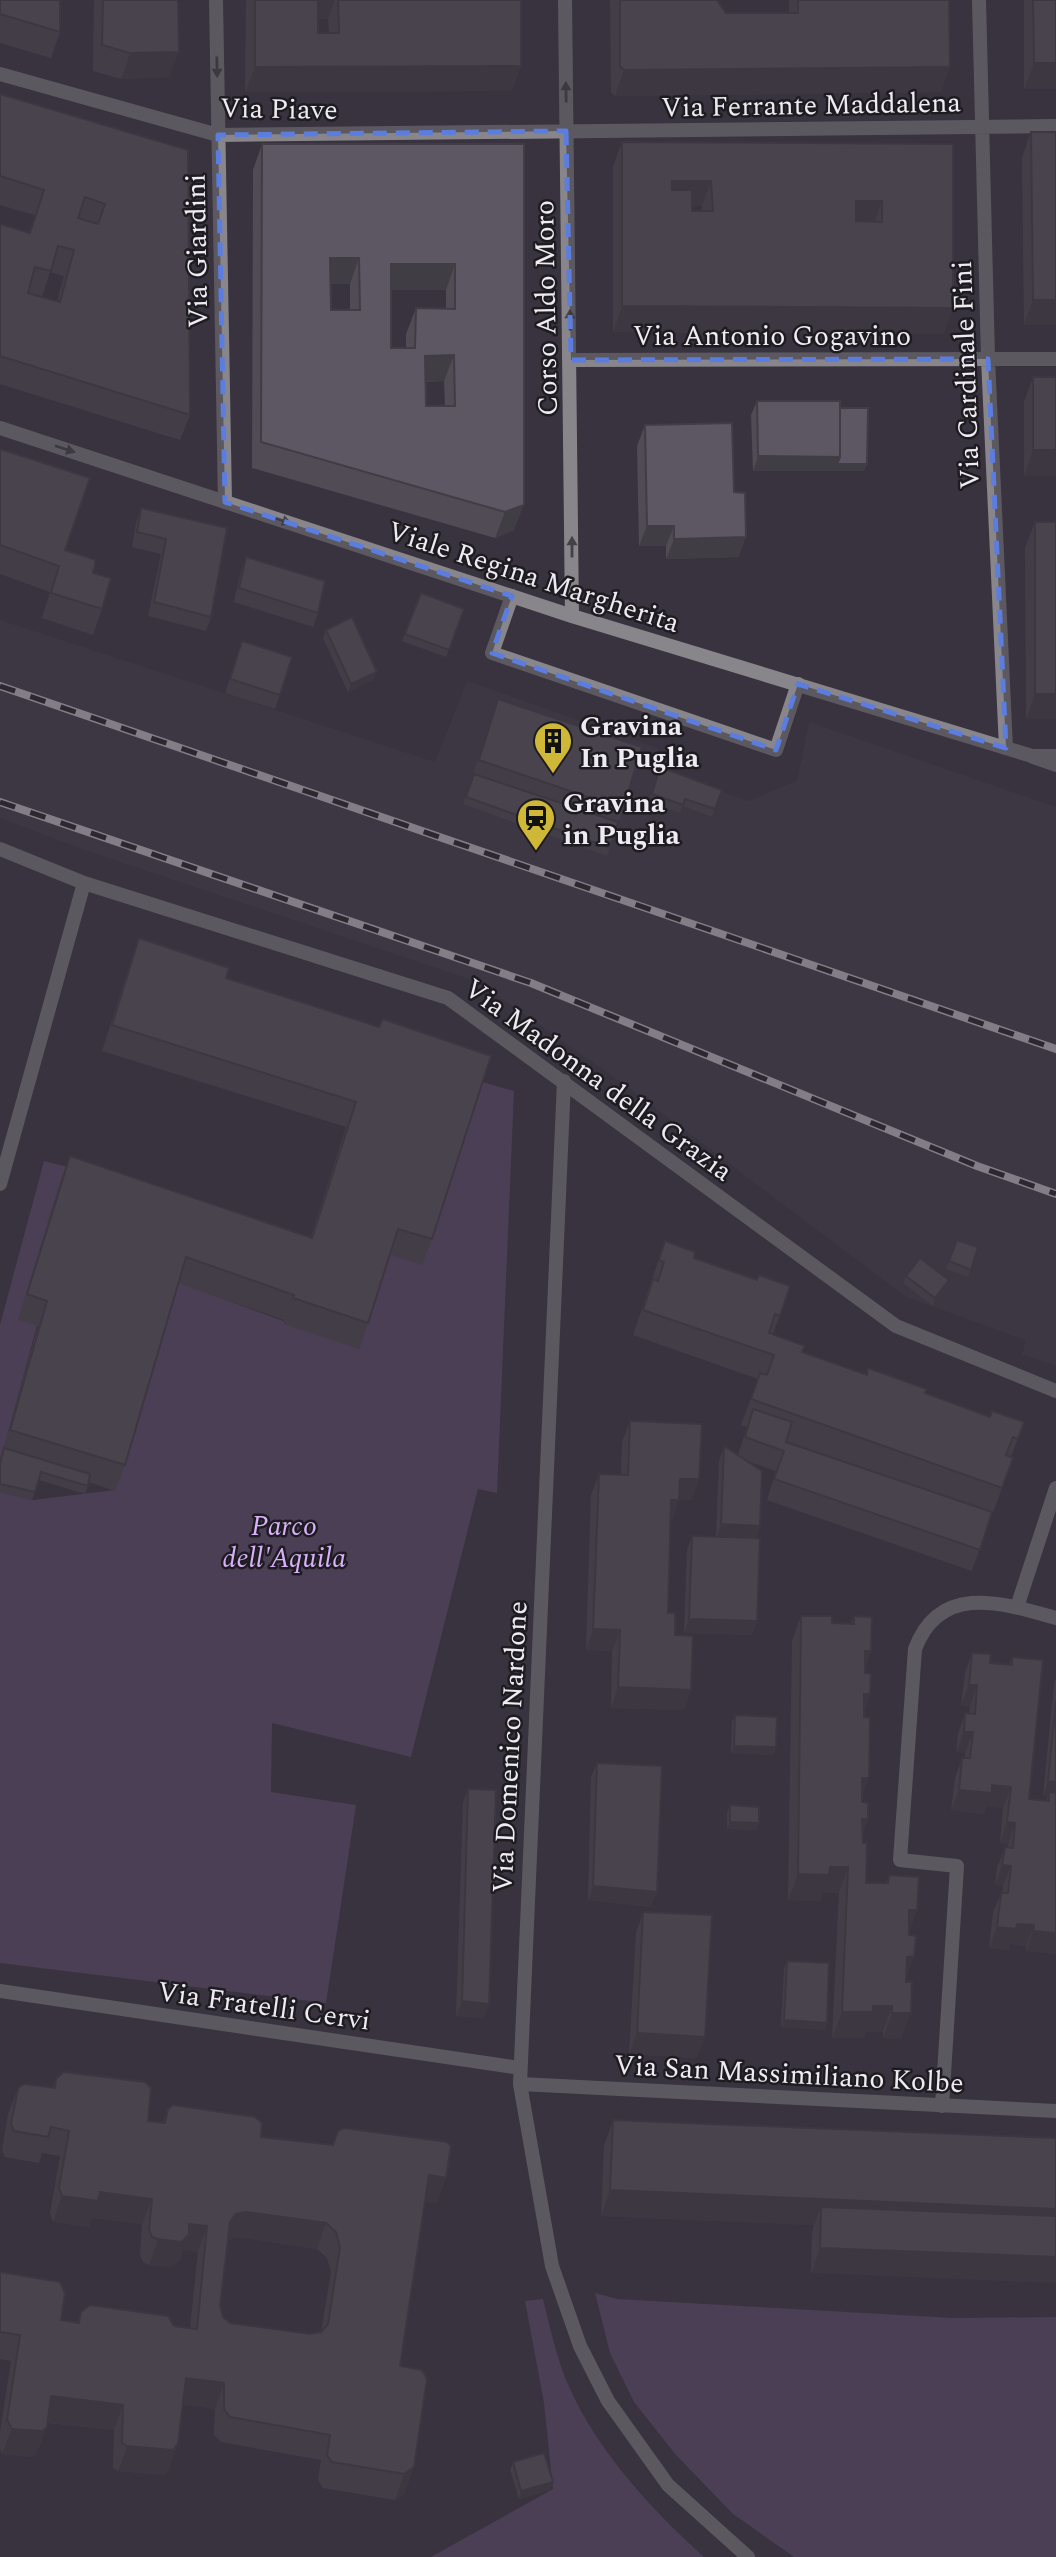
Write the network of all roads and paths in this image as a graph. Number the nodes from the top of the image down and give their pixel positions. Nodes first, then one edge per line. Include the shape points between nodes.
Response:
1 (216, 0) edge
2 (565, 0) edge
3 (979, 0) edge
4 (0, 74) edge
5 (1056, 126) edge
6 (980, 127) junction
7 (566, 131) junction
8 (218, 135) junction
9 (988, 359) junction
10 (1056, 359) edge
11 (571, 360) junction
12 (0, 428) edge
13 (225, 502) junction
14 (512, 596) junction
15 (572, 615) junction
16 (798, 684) junction
17 (1006, 748) junction
18 (1032, 756) junction
19 (1056, 756) edge
20 (1056, 765) edge
21 (0, 849) edge
22 (84, 883) junction
23 (564, 1081) junction
24 (0, 1184) edge
25 (1056, 1391) edge
26 (1056, 1488) edge
27 (1017, 1607) junction
28 (1056, 1618) edge
29 (0, 1991) edge
30 (520, 2068) junction
31 (520, 2084) junction
32 (943, 2106) junction
33 (1056, 2112) edge
34 (748, 2557) edge

1 -> 8 street, Via Giardini
7 -> 2 street, Corso Aldo Moro
3 - 6 street, Via Cardinale Fini
4 - 8 street, Via Piave
5 - 6 street, Via Ferrante Maddalena
6 - 7 street, Via Ferrante Maddalena
6 - 9 street, Via Cardinale Fini
7 - 8 street, Via Piave
11 -> 7 street, Corso Aldo Moro
8 - 13 street, Via Giardini
9 - 10 street, Via Antonio Gogavino
9 - 11 street, Via Antonio Gogavino
9 - 17 street, Via Cardinale Fini
15 -> 11 street, Corso Aldo Moro
12 -> 13 street, Viale Regina Margherita
13 -> 14 street, Viale Regina Margherita
14 - 15 street, Viale Regina Margherita
14 - 16 street via 492,653 776,750
15 - 16 street, Viale Regina Margherita
16 - 17 street, Viale Regina Margherita
17 - 18 street, Viale Regina Margherita
18 - 19 street
18 - 20 street, Viale Regina Margherita
21 - 22 street, Via Madonna della Grazia
22 - 23 street, Via Madonna della Grazia via 448,998
22 - 24 street
23 - 25 street, Via Madonna della Grazia via 896,1326
23 - 30 street, Via Domenico Nardone
26 - 27 street
27 - 28 street
27 - 32 street via 958,1604 929,1623 915,1649 900,1860 957,1866
29 - 30 street, Via Fratelli Cervi
30 - 31 street, Via Domenico Nardone
31 - 32 street, Via San Massimiliano Kolbe
31 - 34 street, Via Domenico Nardone via 552,2266 580,2346 608,2401 668,2485
32 - 33 street, Via San Massimiliano Kolbe

